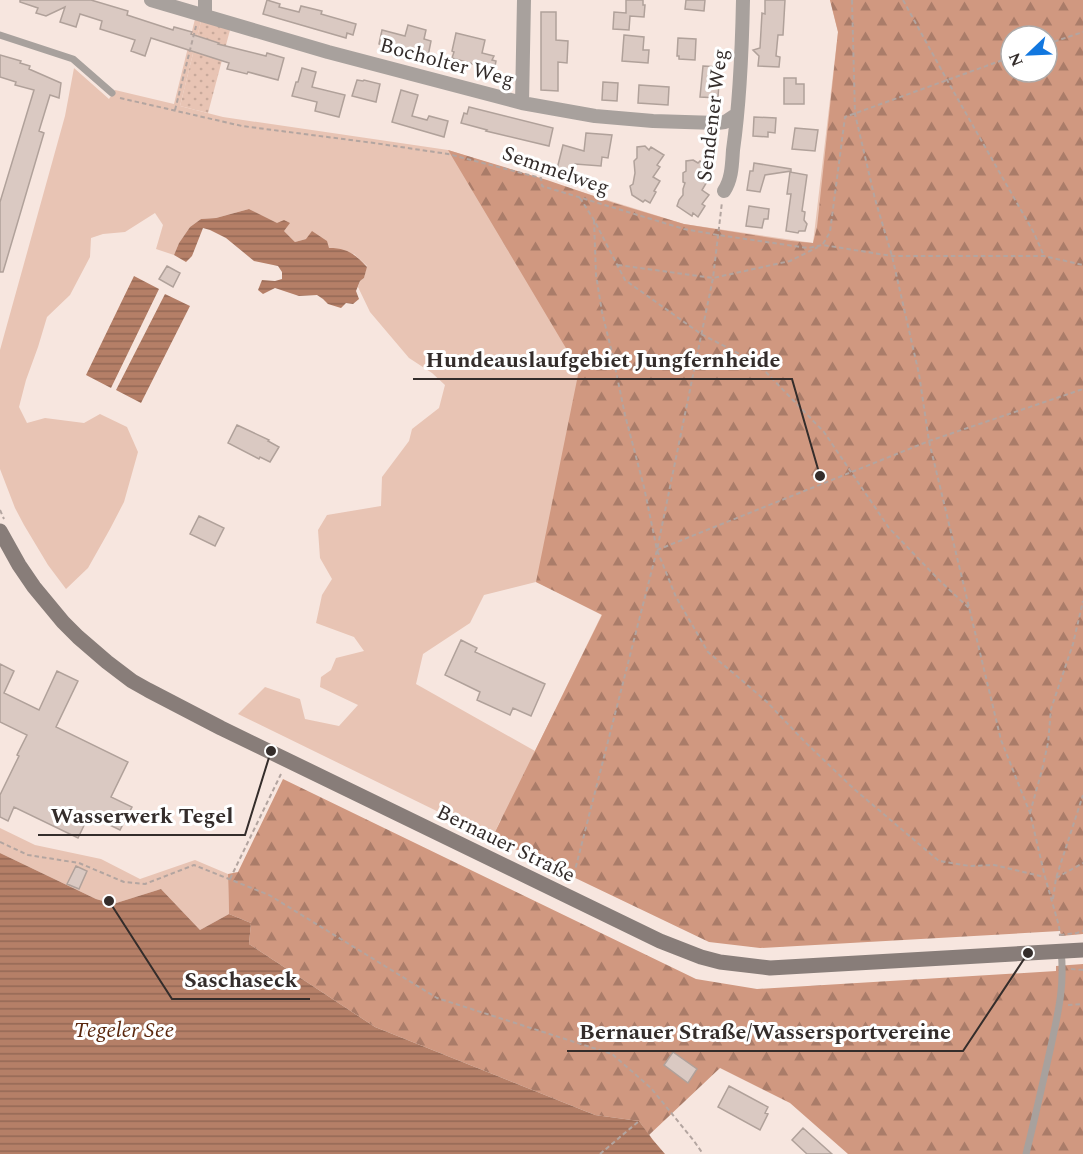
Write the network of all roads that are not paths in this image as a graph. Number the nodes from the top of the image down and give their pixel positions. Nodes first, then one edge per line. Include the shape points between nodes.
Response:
1 (152, 0) edge
2 (205, 0) edge
3 (524, 0) edge
4 (743, 0) edge
5 (201, 19) junction
6 (0, 35) edge
7 (112, 93) road end
8 (522, 103) junction
9 (737, 114) junction
10 (724, 191) road end
11 (4, 529) edge
12 (1061, 946) junction
13 (1083, 950) edge
14 (1026, 1154) edge

1 - 5 street, Bocholter Weg
2 - 5 street
3 - 8 street
4 - 9 street, Sendener Weg
5 - 8 street, Bocholter Weg
6 - 7 lane via 73,59
8 - 9 street, Bocholter Weg via 594,116 653,121 717,123
9 - 10 street, Sendener Weg via 729,183
11 - 12 main road, Bernauer Straße via 19,565 57,615 94,652 132,681 660,941 701,957 770,968
12 - 13 main road, Bernauer Straße
12 - 14 lane via 1064,971 1059,1006

